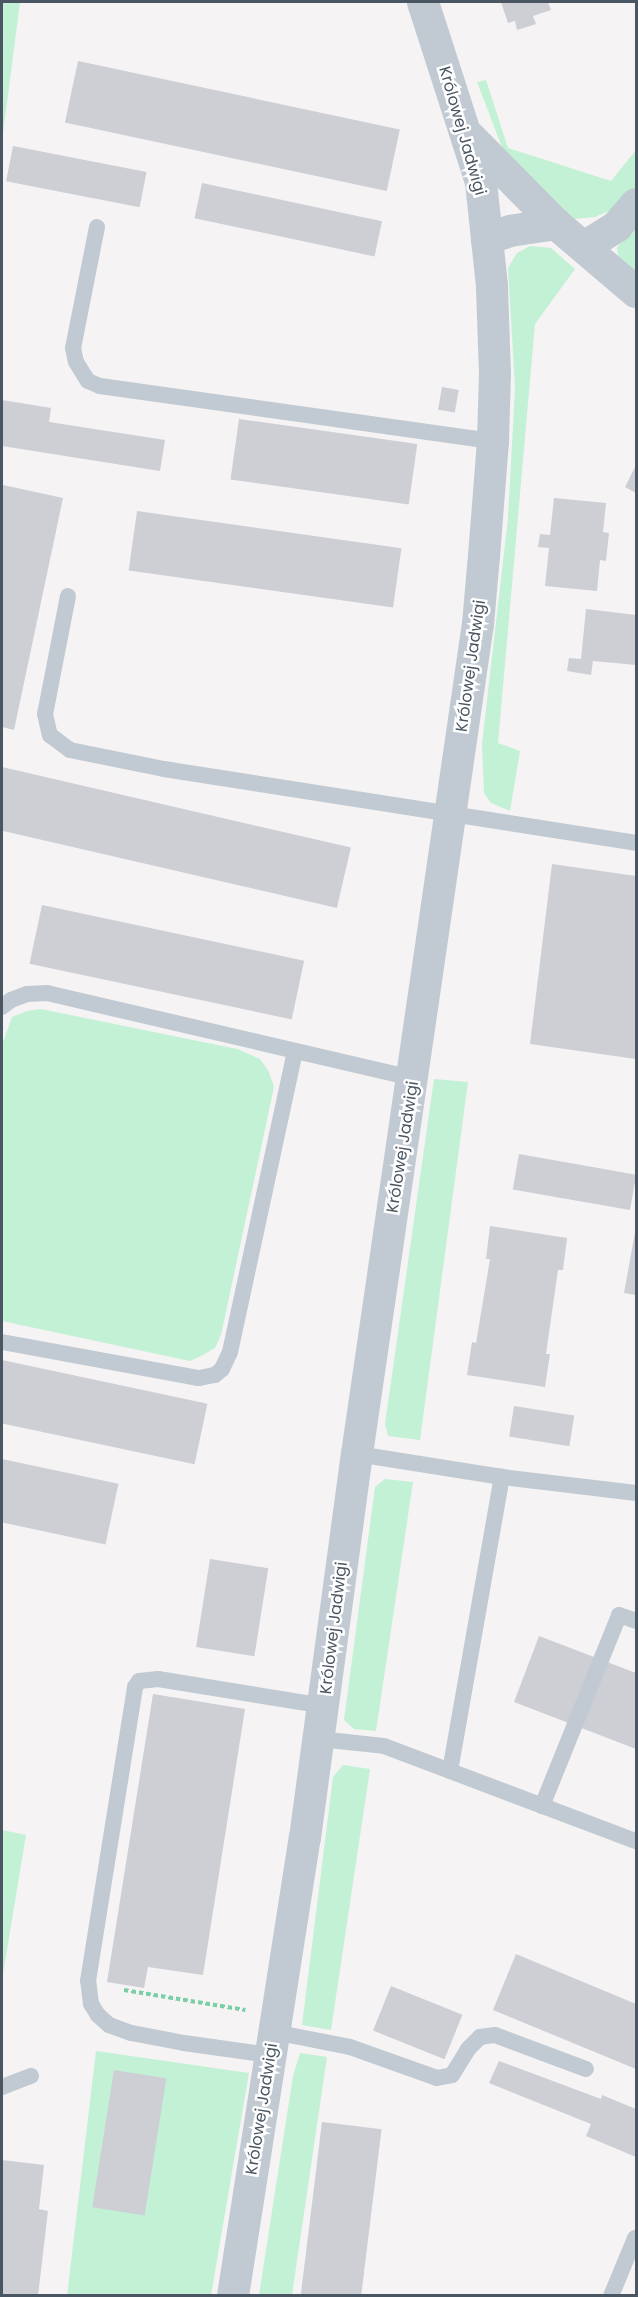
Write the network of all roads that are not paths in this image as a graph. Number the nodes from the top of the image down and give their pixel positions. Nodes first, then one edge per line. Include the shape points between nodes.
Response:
1 (423, 2) edge
2 (465, 131) junction
3 (636, 204) edge
4 (556, 224) junction
5 (97, 227) dead end
6 (488, 239) junction
7 (584, 247) junction
8 (636, 292) edge
9 (493, 441) junction
10 (68, 596) dead end
11 (451, 813) junction
12 (636, 843) edge
13 (2, 1007) edge
14 (295, 1051) junction
15 (413, 1078) junction
16 (2, 1342) edge
17 (357, 1454) junction
18 (502, 1477) junction
19 (636, 1493) edge
20 (636, 1621) edge
21 (324, 1706) junction
22 (319, 1739) junction
23 (450, 1771) junction
24 (542, 1806) junction
25 (636, 1841) edge
26 (274, 2034) junction
27 (586, 2069) dead end
28 (31, 2076) dead end
29 (2, 2087) edge
30 (635, 2238) dead end
31 (233, 2295) edge
32 (611, 2295) edge

1 - 2 street, Królowej Jadwigi
2 - 4 street
2 - 6 street, Królowej Jadwigi via 481,183
3 - 7 street via 617,226
4 - 6 street via 510,231
4 - 7 street
5 - 9 lane via 73,348 76,362 88,381 100,386
6 - 9 street, Królowej Jadwigi via 495,338
7 - 8 street
9 - 11 street, Królowej Jadwigi via 478,624
10 - 11 lane via 45,714 50,735 63,746 84,755 164,769
11 - 12 lane
11 - 15 street, Królowej Jadwigi
13 - 14 lane via 27,994 47,993
14 - 15 lane
14 - 16 lane via 230,1352 222,1369 207,1377 190,1377
15 - 17 street, Królowej Jadwigi
17 - 18 lane
17 - 21 street, Królowej Jadwigi
18 - 19 lane
18 - 23 lane
20 - 24 lane via 618,1615
21 - 22 street, Królowej Jadwigi
21 - 26 lane via 158,1679 139,1681 88,1981 91,2004 98,2015 109,2025 142,2035
22 - 23 lane via 384,1746
22 - 26 street, Królowej Jadwigi
23 - 24 lane
24 - 25 lane
26 - 27 lane via 350,2047 437,2078 452,2075 480,2037 495,2035
26 - 31 street, Królowej Jadwigi
28 - 29 lane
30 - 32 lane

